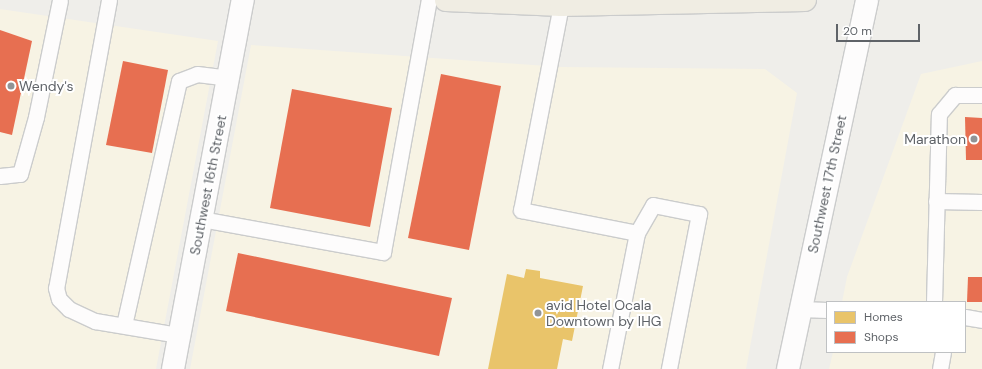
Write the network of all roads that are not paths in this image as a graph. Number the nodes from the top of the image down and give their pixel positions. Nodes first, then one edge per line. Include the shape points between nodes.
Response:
1 (60, 0) edge
2 (109, 0) edge
3 (243, 0) edge
4 (429, 0) edge
5 (446, 0) edge
6 (805, 0) edge
7 (867, 0) edge
8 (534, 2) edge
9 (602, 2) edge
10 (561, 4) junction
11 (228, 78) junction
12 (982, 95) edge
13 (0, 176) edge
14 (936, 201) junction
15 (982, 202) edge
16 (201, 219) junction
17 (637, 233) junction
18 (934, 301) edge
19 (801, 309) junction
20 (826, 310) edge
21 (966, 317) edge
22 (982, 320) edge
23 (124, 325) junction
24 (179, 335) junction
25 (943, 353) edge
26 (173, 369) edge
27 (610, 369) edge
28 (669, 369) edge
29 (788, 369) edge
30 (940, 369) edge

1 - 13 lane via 36,117 20,174
2 - 23 lane via 56,288 59,299 69,309 95,321
3 - 11 street, Southwest 16th Street
4 - 16 lane via 383,252
5 - 8 highway
6 - 9 highway
7 - 19 street, Southwest 17th Street
8 - 10 highway
9 - 10 highway
10 - 17 lane via 521,210
11 - 16 street, Southwest 16th Street
11 - 23 lane via 197,74 179,81
12 - 14 lane via 955,95 939,114
14 - 15 lane
14 - 18 lane
16 - 24 street, Southwest 16th Street
17 - 27 lane
17 - 28 lane via 653,205 699,214
19 - 20 lane
19 - 29 street, Southwest 17th Street
21 - 22 lane
23 - 24 lane
24 - 26 street, Southwest 16th Street
25 - 30 lane

